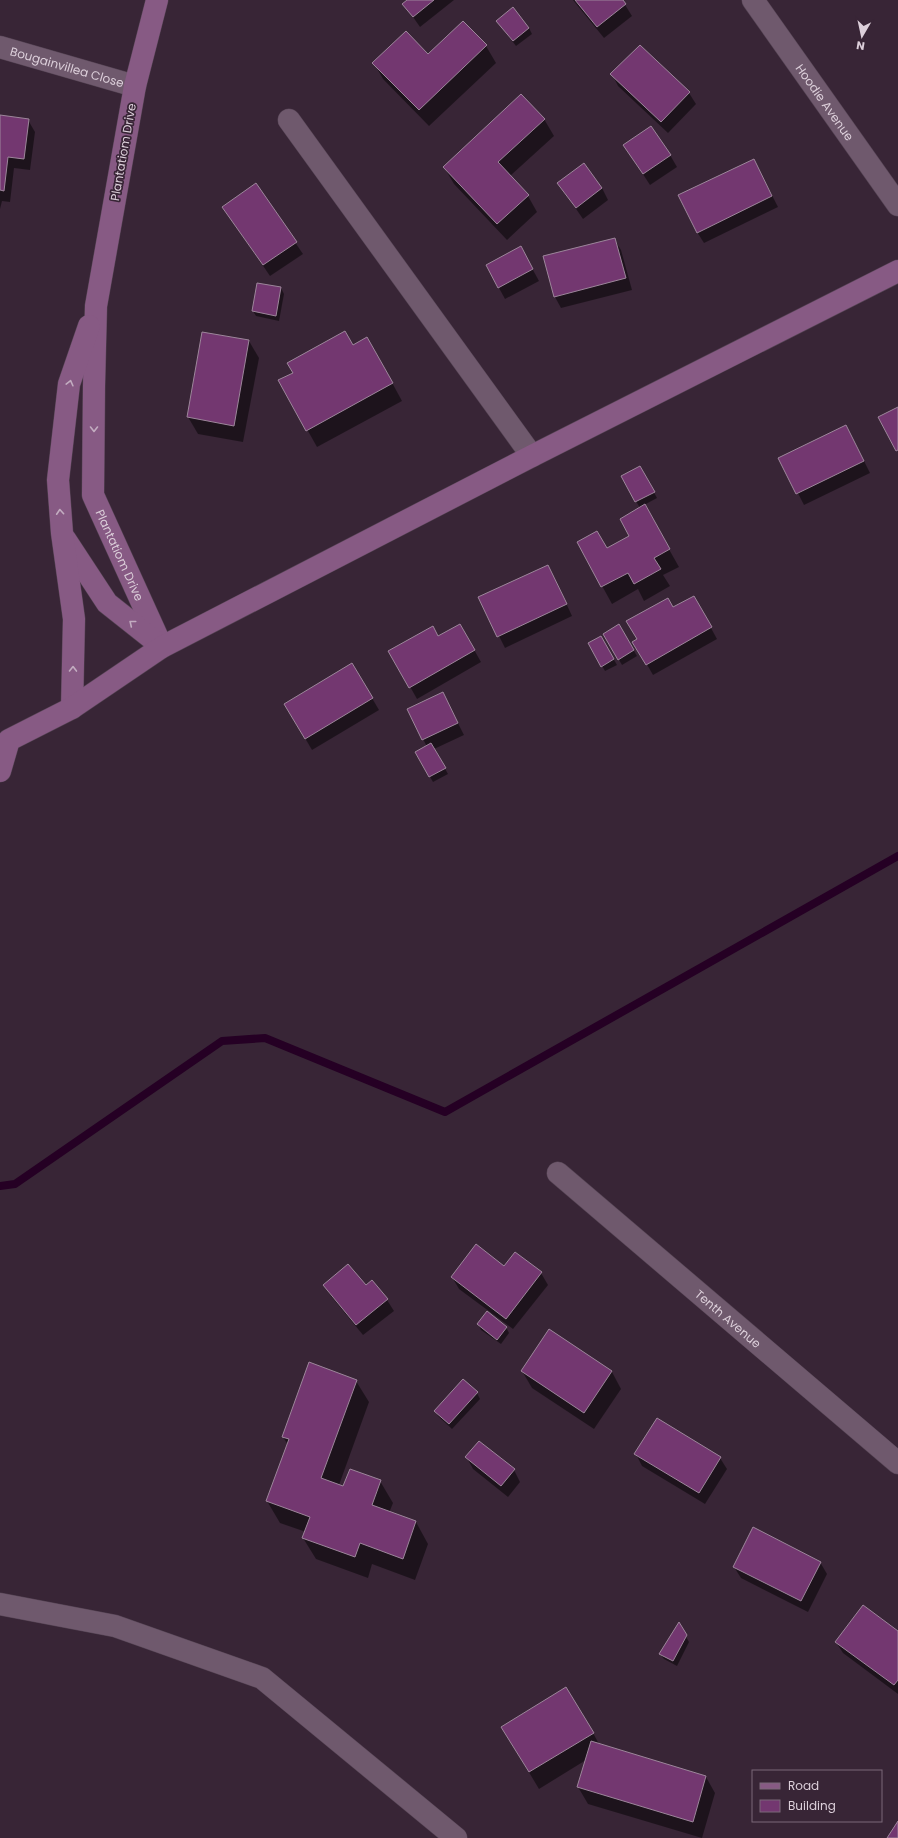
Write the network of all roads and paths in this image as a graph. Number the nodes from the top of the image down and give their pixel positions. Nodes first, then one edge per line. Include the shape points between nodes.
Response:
1 (157, 0) edge
2 (753, 0) edge
3 (0, 47) edge
4 (135, 86) junction
5 (289, 120) dead end
6 (898, 205) edge
7 (898, 271) edge
8 (96, 306) junction
9 (532, 456) junction
10 (62, 533) junction
11 (162, 647) junction
12 (72, 708) junction
13 (4, 740) edge
14 (0, 771) edge
15 (558, 1173) dead end
16 (898, 1463) edge
17 (0, 1604) edge
18 (456, 1838) edge

1 - 4 street, Plantatiom Drive
2 - 6 street, Hoodie Avenue
3 - 4 street, Bougainvillea Close
4 - 8 street, Plantatiom Drive
5 - 9 street
7 - 9 street
10 -> 8 street, Plantatiom Drive via 58,480 69,384
8 -> 11 street, Plantatiom Drive via 93,496
9 - 11 street
11 -> 10 street, Plantatiom Drive via 107,602
12 -> 10 street, Plantatiom Drive via 74,619
11 - 12 street
12 - 13 street
13 - 14 street
15 - 16 street, Tenth Avenue
17 - 18 street via 115,1626 262,1678

